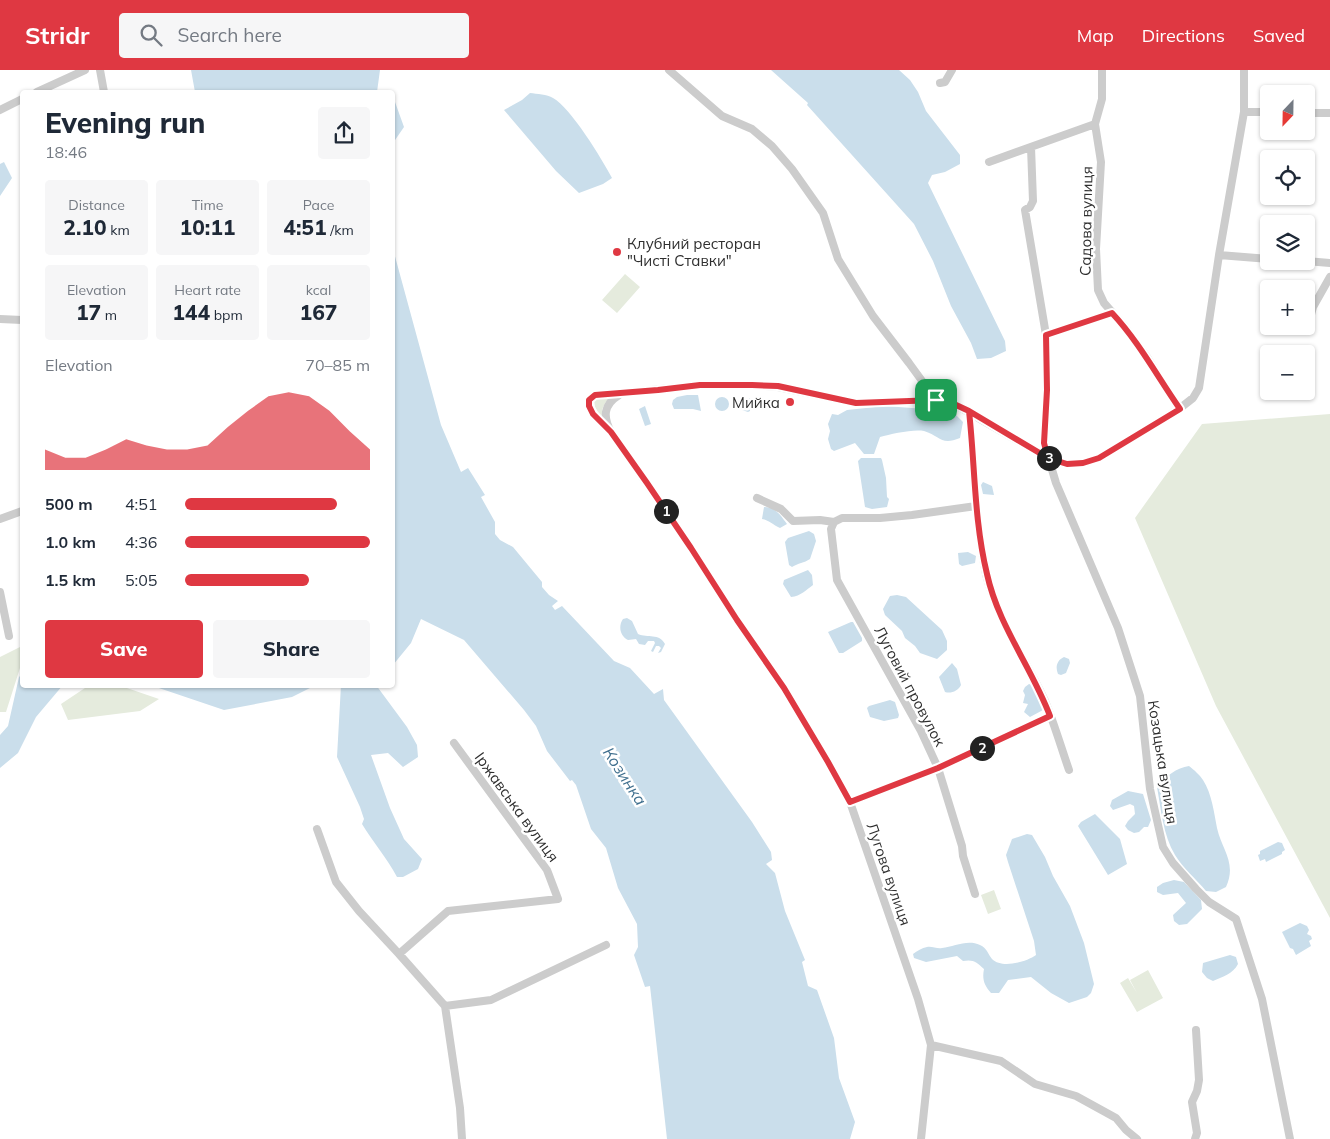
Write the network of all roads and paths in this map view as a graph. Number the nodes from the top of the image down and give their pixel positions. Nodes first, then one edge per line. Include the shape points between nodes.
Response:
1 (85, 70) edge
2 (100, 70) edge
3 (669, 70) edge
4 (952, 70) edge
5 (1102, 70) edge
6 (1244, 70) edge
7 (940, 84) dead end
8 (41, 90) edge
9 (104, 90) edge
10 (20, 101) edge
11 (0, 110) edge
12 (1244, 112) junction
13 (1260, 112) edge
14 (1315, 113) edge
15 (1330, 113) edge
16 (1095, 124) junction
17 (1031, 147) junction
18 (989, 162) dead end
19 (1219, 255) junction
20 (1260, 258) edge
21 (1315, 262) edge
22 (1330, 263) edge
23 (1330, 277) edge
24 (1315, 303) edge
25 (1112, 313) junction
26 (0, 319) edge
27 (20, 320) edge
28 (1046, 335) junction
29 (623, 393) junction
30 (936, 400) junction
31 (1180, 409) junction
32 (969, 411) junction
33 (611, 432) junction
34 (1048, 458) junction
35 (757, 498) dead end
36 (976, 506) junction
37 (20, 512) edge
38 (0, 519) edge
39 (834, 522) junction
40 (0, 592) edge
41 (9, 636) dead end
42 (1050, 716) junction
43 (454, 743) dead end
44 (938, 768) junction
45 (1069, 770) dead end
46 (850, 802) junction
47 (317, 830) dead end
48 (975, 894) dead end
49 (606, 946) dead end
50 (399, 954) junction
51 (445, 1006) junction
52 (1196, 1030) dead end
53 (931, 1045) junction
54 (462, 1139) edge
55 (921, 1139) edge
56 (1137, 1139) edge
57 (1195, 1139) edge
58 (1290, 1139) edge

1 - 8 street
2 - 9 street
3 - 30 street via 722,116 752,129 792,169 823,213 838,259 873,316
4 - 7 street
5 - 16 street, Садова вулиця via 1102,99
6 - 12 street
10 - 11 street
12 - 13 street
12 - 19 street
14 - 15 street
16 - 17 street
16 - 25 street, Садова вулиця via 1101,162 1096,249 1098,290
17 - 18 street
17 - 28 street, Козацька вулиця via 1033,201 1025,210
19 - 20 street
19 - 31 street via 1199,388
21 - 22 street
23 - 24 street
25 - 28 street
25 - 31 street, Садова вулиця via 1147,357
26 - 27 street
28 - 34 street, Козацька вулиця via 1044,443
29 - 30 street via 700,385 752,385 778,386 856,403
29 - 33 street, Лугова вулиця via 606,409
29 - 33 street via 595,395 589,400 593,414
30 - 32 street
31 - 34 street via 1099,458 1067,464
32 - 34 street
32 - 36 street
33 - 46 street, Лугова вулиця via 784,688
34 - 58 street, Козацька вулиця via 1118,628 1138,688 1150,789 1163,847 1173,863 1209,902 1236,919 1262,999
35 - 39 street via 781,509 793,521
36 - 39 street via 880,518 842,518
36 - 42 street via 987,575 1015,645
37 - 38 street
39 - 44 street, Луговий провулок via 831,529 837,580 903,696
40 - 41 street
42 - 44 street
42 - 45 street
43 - 50 street, Іржавська вулиця via 547,870 558,899 448,911
44 - 46 street
44 - 48 street, Луговий провулок
46 - 53 street, Лугова вулиця
47 - 50 street via 336,882
49 - 51 street via 491,1000
50 - 51 street
51 - 54 street
52 - 57 street via 1199,1080 1192,1102
53 - 55 street, Лугова вулиця
53 - 56 street via 1001,1061 1035,1084 1076,1096 1116,1118

